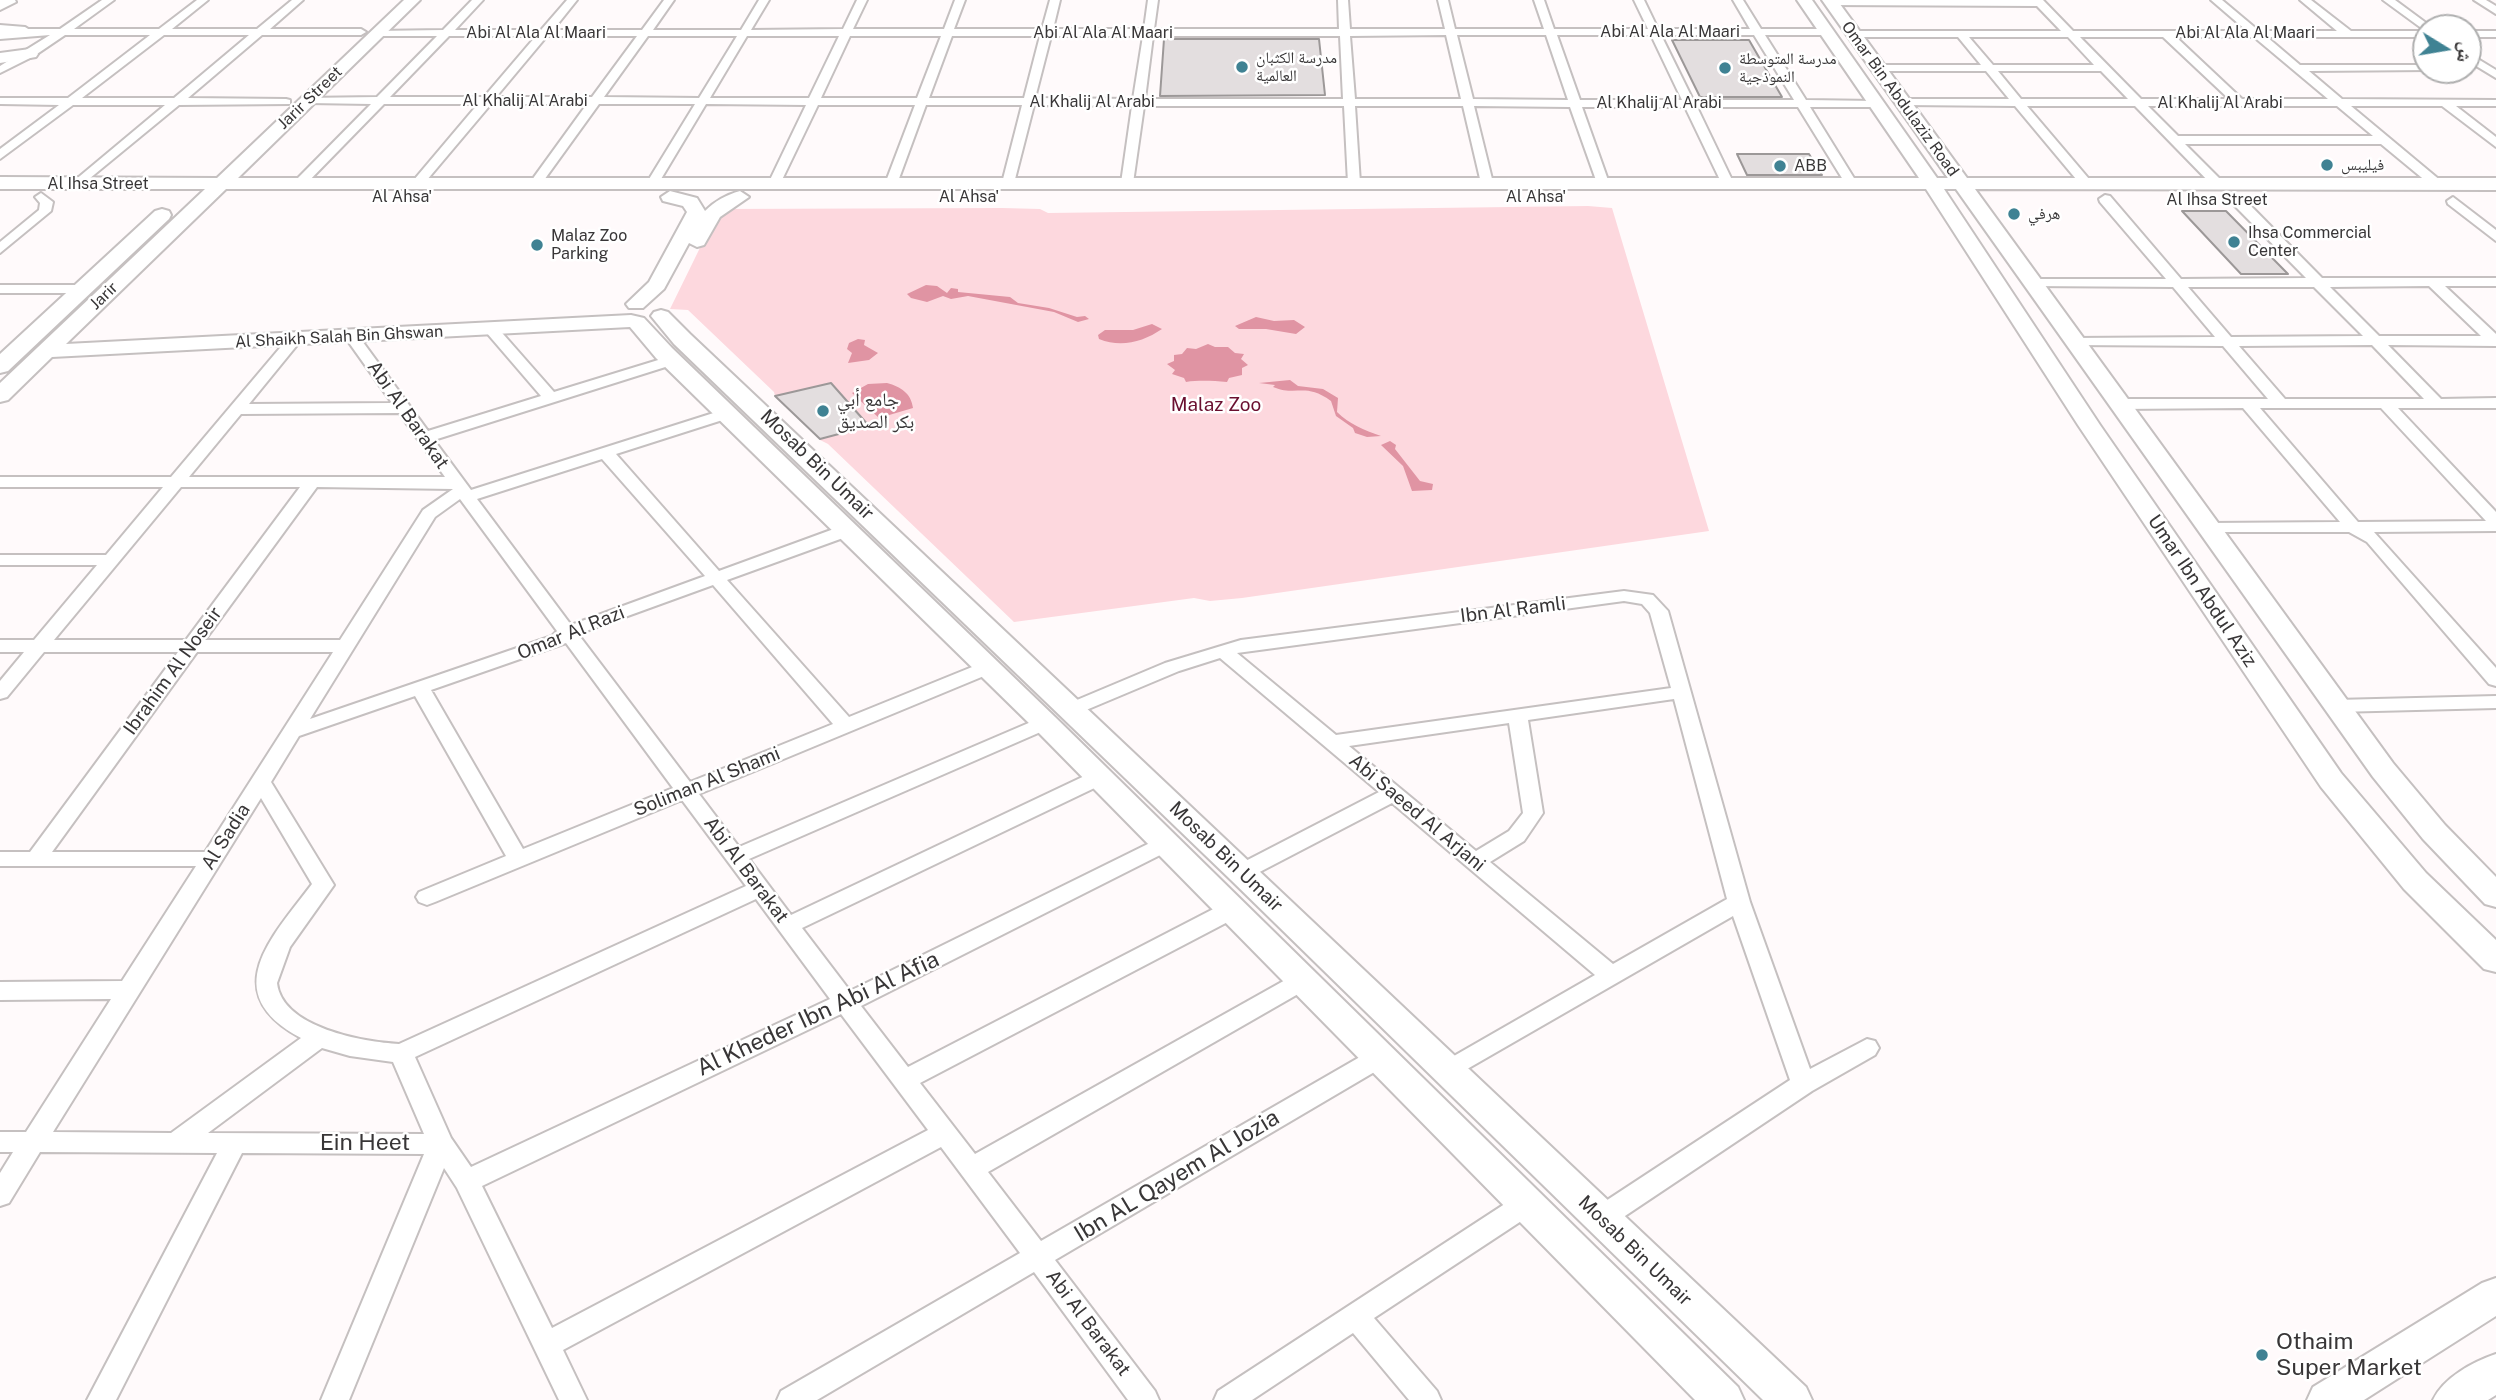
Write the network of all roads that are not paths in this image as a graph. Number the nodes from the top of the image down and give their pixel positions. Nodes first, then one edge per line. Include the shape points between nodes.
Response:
1 (109, 0) edge
2 (203, 0) edge
3 (298, 0) edge
4 (395, 0) edge
5 (413, 0) edge
6 (478, 0) edge
7 (572, 0) edge
8 (669, 0) edge
9 (764, 0) edge
10 (862, 0) edge
11 (960, 0) edge
12 (1055, 0) edge
13 (1153, 0) edge
14 (1343, 0) edge
15 (1443, 0) edge
16 (1539, 0) edge
17 (1639, 0) edge
18 (1738, 0) edge
19 (1804, 0) edge
20 (2216, 0) edge
21 (2305, 0) edge
22 (2388, 0) edge
23 (2479, 0) edge
24 (1830, 1) edge
25 (2038, 1) edge
26 (2496, 10) edge
27 (2412, 17) edge
28 (0, 30) edge
29 (24, 32) junction
30 (64, 32) junction
31 (161, 32) junction
32 (260, 32) junction
33 (361, 32) junction
34 (2070, 32) junction
35 (379, 33) junction
36 (446, 33) junction
37 (545, 33) junction
38 (645, 33) junction
39 (744, 33) junction
40 (847, 33) junction
41 (948, 33) junction
42 (1047, 33) junction
43 (1149, 33) junction
44 (1345, 33) junction
45 (1451, 33) junction
46 (1550, 33) junction
47 (1655, 33) junction
48 (1758, 33) junction
49 (1826, 33) junction
50 (2165, 33) junction
51 (2257, 33) junction
52 (1853, 34) junction
53 (1961, 34) junction
54 (2348, 34) junction
55 (2412, 34) edge
56 (0, 36) edge
57 (30, 54) junction
58 (0, 58) edge
59 (2482, 65) edge
60 (1878, 68) junction
61 (1992, 68) junction
62 (2105, 68) junction
63 (2297, 68) junction
64 (2412, 68) edge
65 (2482, 68) edge
66 (2486, 68) junction
67 (0, 70) edge
68 (2496, 75) edge
69 (308, 100) junction
70 (0, 101) edge
71 (70, 101) junction
72 (380, 101) junction
73 (487, 101) junction
74 (595, 101) junction
75 (702, 101) junction
76 (176, 102) junction
77 (286, 102) junction
78 (814, 102) junction
79 (922, 102) junction
80 (1029, 102) junction
81 (1139, 102) junction
82 (1903, 102) junction
83 (2019, 102) junction
84 (1349, 103) junction
85 (1467, 103) junction
86 (1575, 103) junction
87 (1689, 103) junction
88 (1802, 103) junction
89 (2140, 103) junction
90 (2241, 103) junction
91 (2496, 103) edge
92 (1876, 104) junction
93 (2341, 104) junction
94 (2446, 104) junction
95 (2176, 140) junction
96 (2383, 140) junction
97 (2496, 143) edge
98 (0, 155) edge
99 (1919, 165) junction
100 (2085, 182) junction
101 (0, 183) edge
102 (1127, 183) junction
103 (1353, 183) junction
104 (1486, 183) junction
105 (1603, 183) junction
106 (1727, 183) junction
107 (1851, 183) junction
108 (78, 184) junction
109 (158, 184) junction
110 (299, 184) junction
111 (417, 184) junction
112 (535, 184) junction
113 (652, 184) junction
114 (774, 184) junction
115 (891, 184) junction
116 (1008, 184) junction
117 (2218, 184) junction
118 (2437, 184) junction
119 (2496, 184) edge
120 (1901, 190) junction
121 (1975, 190) junction
122 (201, 191) junction
123 (254, 191) junction
124 (1938, 196) junction
125 (0, 197) edge
126 (141, 197) junction
127 (670, 197) junction
128 (740, 197) junction
129 (2105, 199) junction
130 (2238, 201) junction
131 (2453, 201) junction
132 (2496, 201) edge
133 (41, 206) junction
134 (704, 212) junction
135 (2496, 237) edge
136 (0, 249) edge
137 (2176, 282) junction
138 (2318, 282) junction
139 (2432, 282) junction
140 (2496, 282) edge
141 (2032, 283) junction
142 (0, 289) edge
143 (81, 289) junction
144 (642, 312) junction
145 (491, 329) junction
146 (301, 335) junction
147 (352, 337) junction
148 (2224, 340) junction
149 (2375, 340) junction
150 (47, 341) junction
151 (2495, 341) edge
152 (2074, 342) junction
153 (1, 357) edge
154 (673, 360) junction
155 (0, 395) edge
156 (551, 398) junction
157 (2246, 402) junction
158 (2279, 402) junction
159 (2384, 402) junction
160 (2437, 403) junction
161 (2496, 403) edge
162 (2119, 404) junction
163 (403, 408) junction
164 (237, 409) junction
165 (729, 413) junction
166 (426, 437) junction
167 (606, 453) junction
168 (0, 482) edge
169 (177, 483) junction
170 (311, 483) junction
171 (462, 489) junction
172 (2496, 524) edge
173 (2210, 528) junction
174 (2354, 528) junction
175 (848, 530) junction
176 (0, 560) edge
177 (111, 560) junction
178 (714, 577) junction
179 (565, 633) junction
180 (0, 646) edge
181 (38, 646) junction
182 (191, 646) junction
183 (347, 646) junction
184 (1223, 651) junction
185 (989, 667) junction
186 (2496, 680) edge
187 (421, 689) junction
188 (1682, 692) junction
189 (0, 693) edge
190 (2496, 702) edge
191 (2336, 706) junction
192 (1517, 715) junction
193 (1059, 716) junction
194 (846, 726) junction
195 (292, 732) junction
196 (1331, 742) junction
197 (1100, 777) junction
198 (261, 782) junction
199 (687, 790) junction
200 (1393, 794) junction
201 (1196, 828) junction
202 (1167, 843) junction
203 (735, 857) junction
204 (0, 859) edge
205 (211, 859) junction
206 (518, 859) junction
207 (35, 860) junction
208 (1475, 861) junction
209 (1242, 872) junction
210 (759, 889) junction
211 (2496, 896) edge
212 (427, 898) dead end
213 (1739, 902) junction
214 (1233, 909) junction
215 (788, 926) junction
216 (2496, 960) edge
217 (1611, 975) junction
218 (1304, 980) junction
219 (129, 990) junction
220 (0, 991) edge
221 (844, 1004) junction
222 (320, 1037) junction
223 (1867, 1048) dead end
224 (401, 1053) junction
225 (1380, 1056) junction
226 (1448, 1071) junction
227 (905, 1080) junction
228 (1803, 1084) junction
229 (944, 1134) junction
230 (0, 1142) edge
231 (33, 1142) junction
232 (177, 1142) junction
233 (235, 1143) junction
234 (441, 1144) junction
235 (971, 1168) junction
236 (467, 1181) junction
237 (0, 1195) edge
238 (1526, 1204) junction
239 (1601, 1218) junction
240 (1039, 1257) junction
241 (2496, 1295) edge
242 (1357, 1318) junction
243 (546, 1345) junction
244 (2496, 1372) edge
245 (101, 1400) edge
246 (335, 1400) edge
247 (573, 1400) edge
248 (791, 1400) edge
249 (1145, 1400) edge
250 (1228, 1400) edge
251 (1427, 1400) edge
252 (1723, 1400) edge
253 (1791, 1400) edge
254 (2328, 1400) edge
255 (2454, 1400) edge

1 - 30 street
2 - 31 street
3 - 32 street
4 - 33 main road
5 - 35 main road, Jarir Street
6 - 36 street
7 - 37 street
8 - 38 street
9 - 39 street
10 - 40 street
11 - 41 street
12 - 42 street
13 - 43 street
14 - 44 street
15 - 45 street
16 - 46 street
17 - 47 street
18 - 48 street
19 - 49 main road, Omar Bin Abdulaziz Road
20 - 51 street
21 - 54 street
22 - 27 street
23 - 26 street
24 - 25 street
24 - 52 main road, Omar Bin Abdulaziz Road
25 - 34 street
28 - 29 main road
29 - 30 street
29 - 56 street
30 - 31 street
30 - 57 street
31 - 32 street
31 - 71 street
32 - 33 street
32 - 76 street
33 - 77 main road
34 - 50 street, Abi Al Ala Al Maari
34 - 53 street, Abi Al Ala Al Maari
34 - 62 street
35 - 36 street, Abi Al Ala Al Maari
35 - 69 main road, Jarir Street
36 - 37 street, Abi Al Ala Al Maari
36 - 72 street
37 - 38 street, Abi Al Ala Al Maari
37 - 73 street
38 - 39 street, Abi Al Ala Al Maari
38 - 74 street
39 - 40 street, Abi Al Ala Al Maari
39 - 75 street
40 - 41 street, Abi Al Ala Al Maari
40 - 78 street
41 - 42 street, Abi Al Ala Al Maari
41 - 79 street
42 - 43 street, Abi Al Ala Al Maari
42 - 80 street
43 - 44 street, Abi Al Ala Al Maari
43 - 81 street
44 - 45 street, Abi Al Ala Al Maari
44 - 84 street
45 - 46 street, Abi Al Ala Al Maari
45 - 85 street
46 - 47 street, Abi Al Ala Al Maari
46 - 86 street
47 - 48 street, Abi Al Ala Al Maari
47 - 87 street
48 - 49 street, Abi Al Ala Al Maari
48 - 88 street
49 - 92 main road, Omar Bin Abdulaziz Road
50 - 51 street, Abi Al Ala Al Maari
50 - 90 street
51 - 54 street, Abi Al Ala Al Maari
51 - 63 street
52 - 53 street, Abi Al Ala Al Maari
52 - 60 main road, Omar Bin Abdulaziz Road
53 - 61 street
54 - 55 street, Abi Al Ala Al Maari
57 - 58 main road
57 - 67 street
59 - 66 street
60 - 61 street
60 - 82 main road, Omar Bin Abdulaziz Road
61 - 62 street
61 - 83 street
62 - 89 street
63 - 64 street
63 - 93 street
65 - 66 street
66 - 68 street
69 - 72 street, Al Khalij Al Arabi
69 - 122 main road, Jarir Street
70 - 71 street
71 - 76 street
71 - 98 street
72 - 73 street, Al Khalij Al Arabi
72 - 110 street
73 - 74 street, Al Khalij Al Arabi
73 - 111 street
74 - 75 street, Al Khalij Al Arabi
74 - 112 street
75 - 78 street, Al Khalij Al Arabi
75 - 113 street
76 - 77 street
76 - 108 street
77 - 122 main road
78 - 79 street, Al Khalij Al Arabi
78 - 114 street
79 - 80 street, Al Khalij Al Arabi
79 - 115 street
80 - 81 street, Al Khalij Al Arabi
80 - 116 street
81 - 84 street, Al Khalij Al Arabi
81 - 102 street
82 - 83 street, Al Khalij Al Arabi
82 - 121 main road, Omar Bin Abdulaziz Road
83 - 89 street, Al Khalij Al Arabi
83 - 100 street
84 - 85 street, Al Khalij Al Arabi
84 - 103 street
85 - 86 street, Al Khalij Al Arabi
85 - 104 street
86 - 87 street, Al Khalij Al Arabi
86 - 105 street
87 - 88 street, Al Khalij Al Arabi
87 - 106 street
88 - 92 street, Al Khalij Al Arabi
88 - 107 street
89 - 90 street, Al Khalij Al Arabi
89 - 95 street
90 - 93 street, Al Khalij Al Arabi
91 - 94 street, Al Khalij Al Arabi
92 - 99 main road, Omar Bin Abdulaziz Road
93 - 94 street, Al Khalij Al Arabi
93 - 96 street
94 - 97 street
95 - 96 street
95 - 117 street
96 - 118 street
99 - 121 main road
99 - 124 main road, Omar Bin Abdulaziz Road
100 - 117 main road, Al Ihsa Street
100 - 121 main road, Al Ihsa Street
101 - 108 main road, Al Ihsa Street
102 - 103 main road, Al Ahsa'
102 - 116 main road, Al Ahsa'
103 - 104 main road, Al Ahsa'
104 - 105 main road, Al Ahsa'
105 - 106 main road, Al Ahsa'
106 - 107 main road, Al Ahsa'
107 - 120 main road, Al Ahsa'
108 - 109 main road, Al Ihsa Street
109 - 122 main road, Al Ihsa Street
109 - 126 main road via 176,188
110 - 111 main road, Al Ahsa'
110 - 123 main road, Al Ahsa'
111 - 112 main road, Al Ahsa'
112 - 113 main road, Al Ahsa'
113 - 114 main road, Al Ahsa'
114 - 115 main road, Al Ahsa'
115 - 116 main road, Al Ahsa'
117 - 118 main road, Al Ihsa Street
118 - 119 main road, Al Ihsa Street
120 - 124 main road, Al Ahsa'
120 - 128 main road, Al Ahsa'
121 - 124 main road, Al Ahsa'
121 - 124 main road via 1962,202
121 - 129 main road, Al Ihsa Street
121 - 141 main road, Umar Ibn Abdul Aziz
122 - 123 main road, Al Ahsa'
122 - 126 main road, Al Ahsa'
122 - 143 main road, Jarir
122 - 150 main road, Jarir
123 - 127 main road, Al Ahsa'
124 - 216 main road, Umar Ibn Abdul Aziz via 2331,780 2415,881
125 - 133 main road, Al Ahsa'
126 - 133 main road, Al Ahsa'
127 - 128 main road, Al Ahsa'
127 - 134 main road
128 - 134 main road
129 - 130 main road, Al Ihsa Street
129 - 137 street
130 - 131 main road, Al Ihsa Street
130 - 138 street
131 - 132 main road, Al Ihsa Street
131 - 135 street
133 - 136 street
134 - 144 main road
137 - 138 street
137 - 141 street
137 - 148 street
138 - 139 street
138 - 149 street
139 - 140 street
139 - 151 street
141 - 152 main road, Umar Ibn Abdul Aziz
142 - 143 street
143 - 150 main road, Jarir
144 - 145 main road, Al Shaikh Salah Bin Ghswan
144 - 146 main road, Al Shaikh Salah Bin Ghswan
144 - 154 main road, Mosab Bin Umair
144 - 193 main road, Mosab Bin Umair via 688,345
145 - 147 main road, Al Shaikh Salah Bin Ghswan
145 - 156 street
146 - 147 main road, Al Shaikh Salah Bin Ghswan
146 - 150 main road, Al Shaikh Salah Bin Ghswan
146 - 164 street
147 - 163 street, Abi Al Barakat
148 - 149 street
148 - 152 street
148 - 158 street
149 - 151 street
149 - 160 street
150 - 153 main road, Al Shaikh Salah Bin Ghswan
150 - 155 main road, Jarir
152 - 162 main road, Umar Ibn Abdul Aziz
154 - 156 street
154 - 165 main road, Mosab Bin Umair
156 - 166 street
157 - 158 street
157 - 162 street
157 - 174 street
158 - 159 street
159 - 160 street
159 - 172 street
160 - 161 street
162 - 173 main road, Umar Ibn Abdul Aziz
163 - 164 street
163 - 166 street, Abi Al Barakat
164 - 169 street
165 - 167 street
165 - 175 main road, Mosab Bin Umair
166 - 171 street, Abi Al Barakat
167 - 171 street
167 - 178 street
168 - 169 street
169 - 170 street
169 - 177 street
170 - 171 street
170 - 182 street, Ibrahim Al Noseir
171 - 179 street, Abi Al Barakat
171 - 183 street, Al Sadia via 429,514
172 - 174 street
173 - 174 street
173 - 191 main road, Umar Ibn Abdul Aziz
174 - 186 street via 2373,538
175 - 178 street, Omar Al Razi
175 - 185 main road, Mosab Bin Umair
176 - 177 street
177 - 181 street
178 - 179 street, Omar Al Razi
178 - 194 street
179 - 187 street, Omar Al Razi via 559,640
179 - 199 street, Abi Al Barakat
180 - 181 street
181 - 182 street
181 - 189 street
182 - 183 street
182 - 207 street, Ibrahim Al Noseir
183 - 195 street, Al Sadia
184 - 188 street, Ibn Al Ramli via 1278,640 1632,596 1657,606
184 - 193 street, Ibn Al Ramli via 1171,667
184 - 196 street, Abi Saeed Al Arjani
185 - 193 main road, Mosab Bin Umair
185 - 194 street, Soliman Al Shami
187 - 195 street, Omar Al Razi
187 - 206 street
188 - 192 street
188 - 213 street, Ibn Al Ramli
190 - 191 street
191 - 211 main road, Umar Ibn Abdul Aziz via 2407,800
192 - 196 street
192 - 208 street via 1531,821 1520,834
193 - 197 main road, Mosab Bin Umair
193 - 201 main road, Mosab Bin Umair
193 - 203 street, Ibn Al Ramli
194 - 199 street, Soliman Al Shami
195 - 198 street, Al Sadia
196 - 200 street, Abi Saeed Al Arjani
197 - 202 main road, Mosab Bin Umair
197 - 215 street
198 - 205 street, Al Sadia
198 - 222 street via 323,885 287,934 265,985 285,1016
199 - 203 street, Abi Al Barakat
199 - 206 street, Soliman Al Shami
200 - 208 street, Abi Saeed Al Arjani
200 - 209 street
201 - 202 main road
201 - 209 main road, Mosab Bin Umair
202 - 214 main road, Mosab Bin Umair
202 - 221 street, Al Kheder Ibn Abi Al Afia
203 - 210 street, Abi Al Barakat
204 - 207 street
205 - 207 street
205 - 219 street, Al Sadia
206 - 212 street, Soliman Al Shami
208 - 217 street, Abi Saeed Al Arjani
209 - 226 main road, Mosab Bin Umair
210 - 215 street, Abi Al Barakat
210 - 224 street
213 - 217 street
213 - 228 street, Ibn Al Ramli
214 - 218 main road, Mosab Bin Umair
214 - 227 street
215 - 221 street, Abi Al Barakat
217 - 226 street
218 - 225 main road, Mosab Bin Umair
218 - 235 street
219 - 220 street
219 - 231 street, Al Sadia
221 - 227 street, Abi Al Barakat
221 - 236 street, Al Kheder Ibn Abi Al Afia
222 - 224 street via 373,1052
222 - 232 street
223 - 228 street
224 - 234 street
225 - 238 main road, Mosab Bin Umair
225 - 240 street, Ibn AL Qayem Al Jozia
226 - 239 main road, Mosab Bin Umair
227 - 229 street, Abi Al Barakat
228 - 239 street
229 - 235 street, Abi Al Barakat
229 - 243 street
230 - 231 street, Ein Heet
231 - 232 street, Ein Heet
231 - 237 street, Al Sadia
232 - 233 street, Ein Heet
233 - 234 street, Ein Heet
233 - 245 street
234 - 236 street
234 - 246 street
235 - 240 street, Abi Al Barakat
236 - 243 street
238 - 242 street
238 - 252 main road, Mosab Bin Umair
239 - 253 main road, Mosab Bin Umair
240 - 248 street, Ibn AL Qayem Al Jozia
240 - 249 street, Abi Al Barakat
241 - 254 main road
242 - 250 street
242 - 251 street
243 - 247 street
244 - 255 main road

